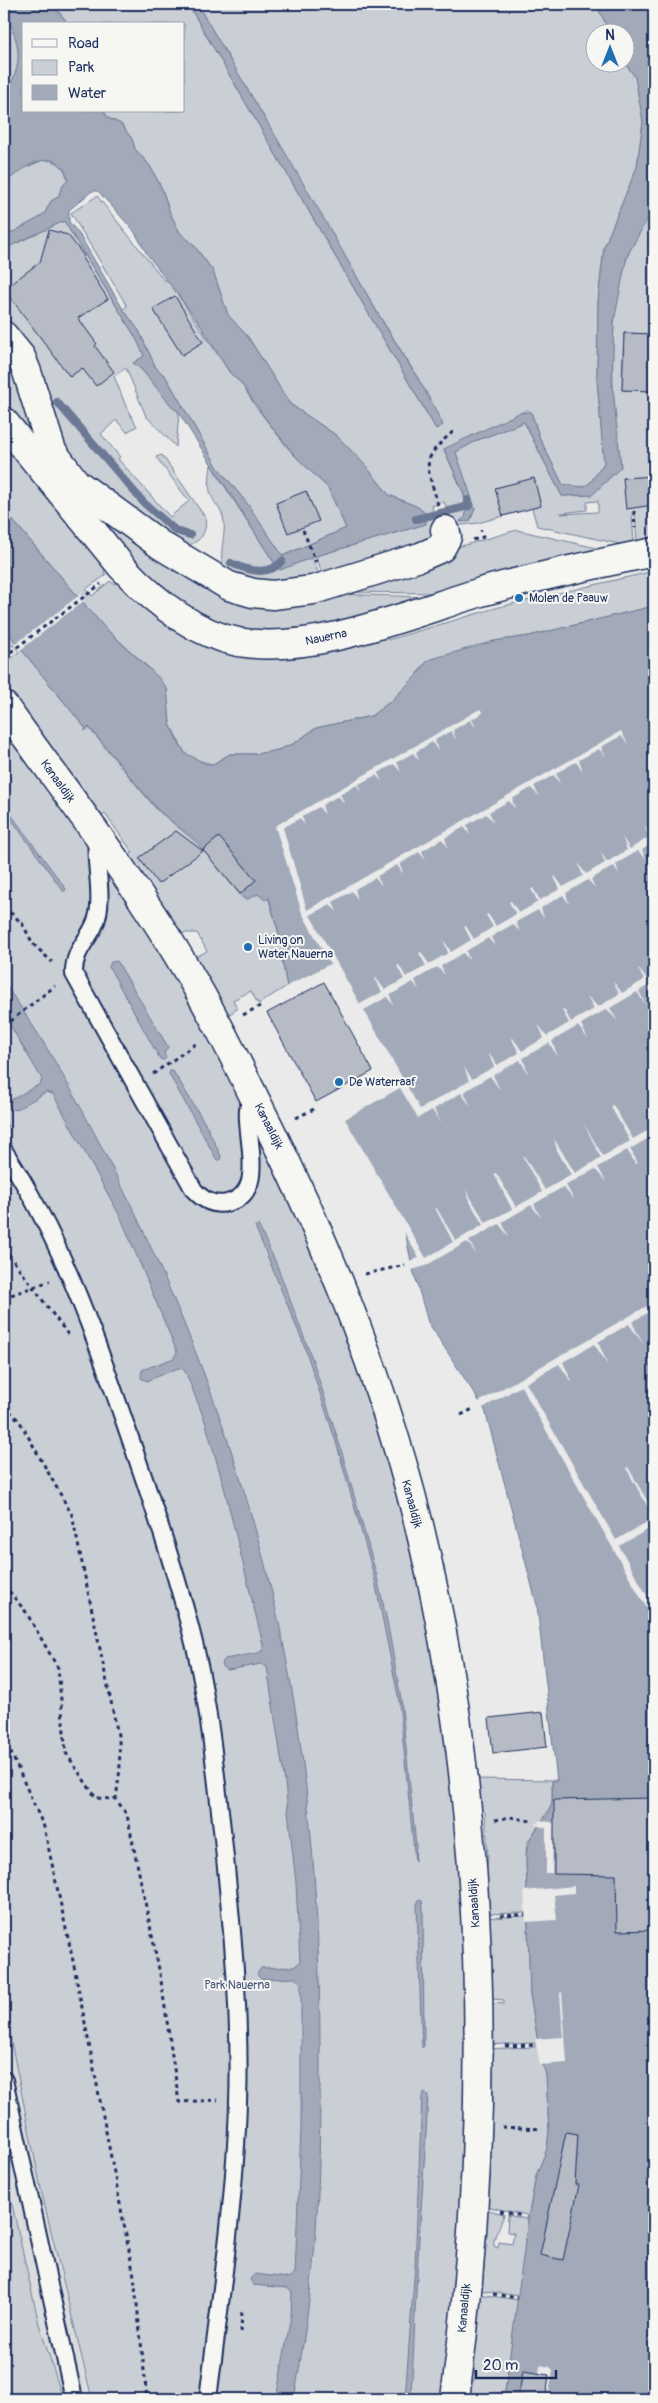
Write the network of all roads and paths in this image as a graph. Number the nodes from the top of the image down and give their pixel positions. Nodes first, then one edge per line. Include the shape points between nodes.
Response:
1 (4, 336) edge
2 (4, 422) edge
3 (454, 431) dead end
4 (60, 477) junction
5 (303, 530) dead end
6 (445, 530) joint
7 (654, 552) edge
8 (314, 556) dead end
9 (107, 579) dead end
10 (4, 657) edge
11 (4, 706) edge
12 (97, 836) junction
13 (4, 907) edge
14 (70, 975) junction
15 (4, 1026) edge
16 (219, 1027) junction
17 (136, 1086) junction
18 (253, 1095) junction
19 (4, 1151) edge
20 (4, 1248) edge
21 (405, 1265) dead end
22 (52, 1281) dead end
23 (338, 1281) junction
24 (32, 1288) junction
25 (11, 1295) dead end
26 (75, 1344) dead end
27 (4, 1405) edge
28 (474, 1410) dead end
29 (461, 1415) dead end
30 (4, 1584) edge
31 (4, 1737) edge
32 (116, 1799) junction
33 (531, 1821) dead end
34 (468, 1830) junction
35 (4, 2080) edge
36 (238, 2100) junction
37 (477, 2125) junction
38 (542, 2129) dead end
39 (74, 2399) edge
40 (147, 2399) edge
41 (208, 2399) edge
42 (455, 2399) edge

1 - 4 street, Nauerna via 21,356
2 - 4 street, Nauerna
3 - 6 path via 434,447 427,462
4 - 6 street, Nauerna via 162,546 229,586 253,593 273,595 313,590 420,557 441,548 447,537
4 - 7 street, Nauerna via 122,567 154,597 181,618 207,631 236,641 259,644 286,644 334,636 518,582
5 - 8 path
9 - 10 path
11 - 12 street, Kanaaldijk
12 - 14 lane via 98,916 78,951
12 - 16 street, Kanaaldijk via 176,952
13 - 14 path via 22,923 33,944
14 - 15 path
14 - 17 lane
16 - 17 path
16 - 18 street, Kanaaldijk
17 - 18 lane via 194,1190 210,1203 221,1204 240,1198 250,1181 248,1110
18 - 23 street, Kanaaldijk via 287,1160
19 - 36 lane via 50,1231 81,1300 162,1530 197,1654 217,1784 230,1902 238,1996
20 - 24 path
21 - 23 path
22 - 24 path
23 - 34 street, Kanaaldijk via 393,1434 420,1529 446,1663
24 - 25 path
24 - 26 path
27 - 32 path via 20,1422 72,1515 119,1740
28 - 29 path
30 - 32 path via 26,1612 58,1668 66,1753 96,1798
31 - 40 path via 44,1827 69,1942 134,2276
32 - 36 path via 127,1815 161,1984 179,2102
33 - 34 path via 510,1817 486,1822 481,1829
34 - 37 street, Kanaaldijk via 477,1942
35 - 39 lane
36 - 41 lane via 236,2151
37 - 38 path
37 - 42 street, Kanaaldijk

